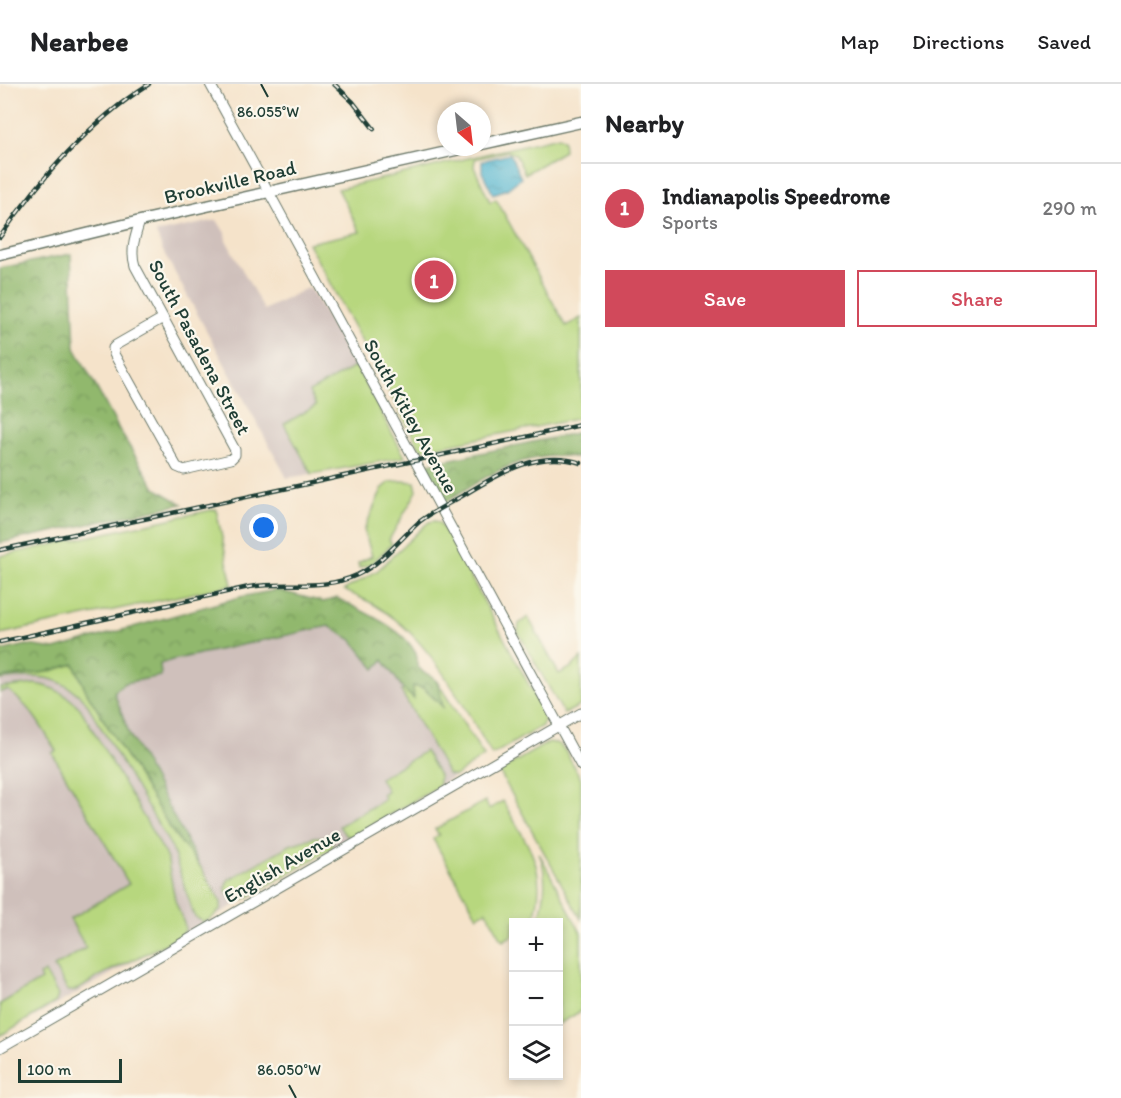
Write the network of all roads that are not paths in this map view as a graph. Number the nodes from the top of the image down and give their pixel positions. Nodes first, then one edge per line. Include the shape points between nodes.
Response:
1 (210, 84) edge
2 (581, 122) edge
3 (491, 142) edge
4 (437, 154) edge
5 (269, 192) junction
6 (140, 221) junction
7 (0, 255) edge
8 (163, 318) junction
9 (581, 713) edge
10 (559, 725) junction
11 (581, 766) edge
12 (0, 1048) edge

1 - 5 street, South Kitley Avenue
2 - 3 main road
4 - 5 main road, Brookville Road
5 - 6 main road, Brookville Road
5 - 10 street, South Kitley Avenue
6 - 7 main road, Brookville Road
6 - 8 street, South Pasadena Street via 132,245 134,263
8 - 8 street, South Pasadena Street via 116,345 114,354 177,467 186,470 231,459 235,450
9 - 10 street, English Avenue
10 - 11 street, South Kitley Avenue
10 - 12 street, English Avenue

